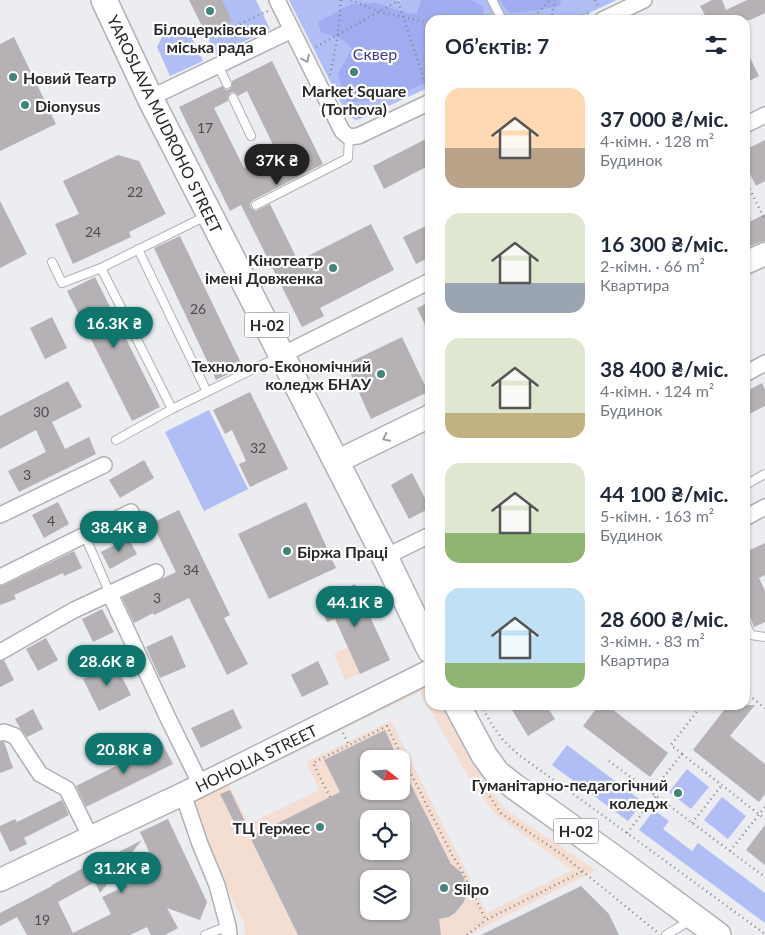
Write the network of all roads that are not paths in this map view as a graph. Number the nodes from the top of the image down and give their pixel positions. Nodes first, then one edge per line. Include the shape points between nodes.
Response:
1 (104, 0) edge
2 (492, 0) edge
3 (644, 0) edge
4 (278, 3) edge
5 (601, 14) edge
6 (500, 15) edge
7 (292, 30) junction
8 (218, 65) junction
9 (227, 84) dead end
10 (150, 98) junction
11 (233, 98) dead end
12 (425, 104) edge
13 (765, 115) edge
14 (750, 122) edge
15 (251, 136) dead end
16 (349, 137) junction
17 (256, 206) dead end
18 (209, 214) junction
19 (138, 249) junction
20 (765, 254) edge
21 (750, 261) edge
22 (52, 262) dead end
23 (101, 268) junction
24 (425, 284) edge
25 (282, 355) junction
26 (765, 362) edge
27 (750, 371) edge
28 (207, 392) junction
29 (172, 409) junction
30 (425, 418) edge
31 (116, 440) dead end
32 (336, 462) junction
33 (104, 465) dead end
34 (765, 474) edge
35 (750, 482) edge
36 (765, 507) edge
37 (131, 512) dead end
38 (750, 513) edge
39 (0, 515) edge
40 (85, 536) junction
41 (425, 538) edge
42 (385, 558) junction
43 (156, 572) dead end
44 (0, 577) edge
45 (110, 594) junction
46 (750, 633) edge
47 (765, 637) edge
48 (425, 640) edge
49 (0, 652) edge
50 (425, 674) edge
51 (460, 710) edge
52 (0, 733) edge
53 (192, 790) junction
54 (91, 838) junction
55 (3, 877) edge
56 (695, 918) junction
57 (228, 930) edge
58 (205, 935) edge
59 (666, 935) edge
60 (718, 935) edge

1 - 10 main road, YAROSLAVA MUDROHO STREET / Н-02
2 - 6 lane
3 - 5 street
4 - 7 street
7 - 8 street
7 -> 16 street via 342,131
8 - 9 lane
8 - 10 street
10 - 18 main road, YAROSLAVA MUDROHO STREET / Н-02
11 - 15 lane
12 - 16 street via 358,136
13 - 14 street
16 - 17 lane via 348,158
18 - 19 lane
18 - 25 main road, YAROSLAVA MUDROHO STREET / Н-02
19 - 23 lane
19 - 28 lane
20 - 21 street
22 - 23 lane via 62,284
23 - 29 lane
24 - 25 street
25 - 28 lane
25 - 32 main road, YAROSLAVA MUDROHO STREET / Н-02
26 - 27 street
28 - 29 lane
29 - 31 lane
30 -> 32 street
32 - 42 main road, YAROSLAVA MUDROHO STREET / Н-02
33 - 39 street
34 - 35 lane
36 - 38 street
37 - 40 street
40 - 44 street
40 - 45 lane
41 - 42 street
42 - 48 main road, YAROSLAVA MUDROHO STREET / Н-02
43 - 45 street
45 - 49 street via 74,610
45 - 53 street via 167,716
46 - 47 lane
50 - 53 street, HOHOLIA STREET
51 - 56 main road, Н-02 via 497,773
52 - 54 street via 16,736 40,774 67,789
53 - 54 street, HOHOLIA STREET
53 - 57 street via 200,844 217,885
54 - 55 street, HOHOLIA STREET
56 - 59 lane
56 - 60 main road, Н-02
57 - 58 lane

